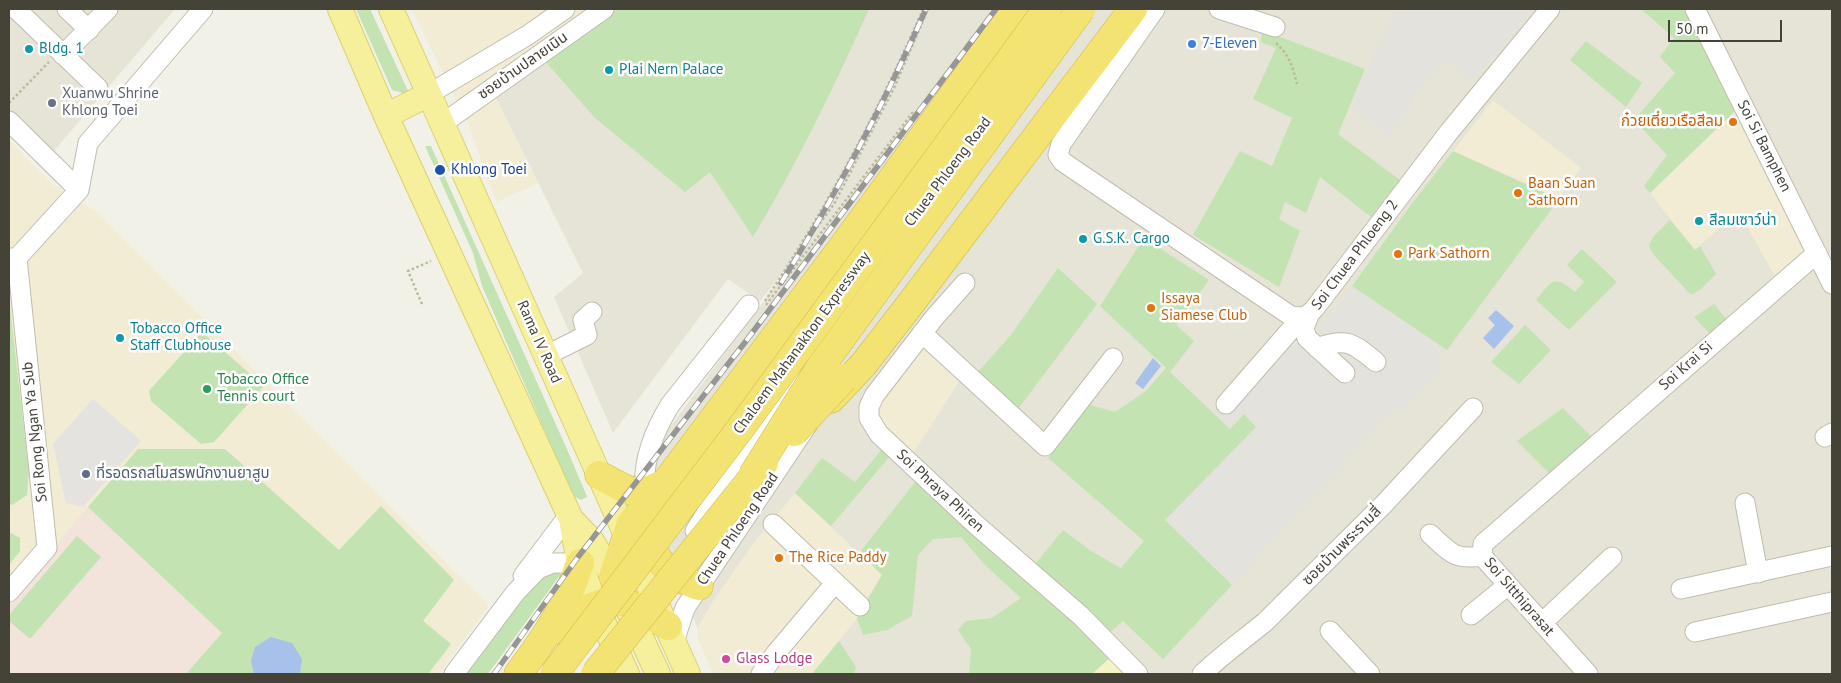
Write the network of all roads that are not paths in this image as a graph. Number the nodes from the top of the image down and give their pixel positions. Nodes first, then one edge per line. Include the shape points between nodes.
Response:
1 (16, 9) edge
2 (67, 9) edge
3 (108, 9) edge
4 (203, 9) edge
5 (340, 9) edge
6 (391, 9) edge
7 (565, 9) edge
8 (604, 9) edge
9 (1016, 9) edge
10 (1047, 9) edge
11 (1067, 9) edge
12 (1081, 9) edge
13 (1115, 9) edge
14 (1133, 9) edge
15 (1155, 9) edge
16 (1219, 9) edge
17 (1550, 9) edge
18 (1695, 9) edge
19 (1272, 26) road end
20 (89, 30) junction
21 (63, 55) junction
22 (98, 88) dead end
23 (428, 94) junction
24 (386, 116) junction
25 (9, 121) edge
26 (442, 124) junction
27 (79, 190) junction
28 (1817, 253) junction
29 (13, 258) edge
30 (966, 283) dead end
31 (1832, 284) edge
32 (758, 306) road end
33 (592, 312) dead end
34 (1305, 317) junction
35 (825, 332) junction
36 (922, 333) junction
37 (1317, 348) junction
38 (545, 356) junction
39 (1114, 358) dead end
40 (1376, 362) dead end
41 (1345, 373) dead end
42 (1226, 404) dead end
43 (1473, 408) dead end
44 (808, 424) junction
45 (599, 475) junction
46 (752, 476) junction
47 (1555, 479) joint
48 (655, 491) junction
49 (1745, 503) dead end
50 (570, 517) junction
51 (773, 524) dead end
52 (1430, 534) dead end
53 (625, 535) junction
54 (1482, 556) junction
55 (1832, 556) edge
56 (1612, 558) dead end
57 (580, 563) junction
58 (670, 572) junction
59 (1758, 573) junction
60 (835, 583) junction
61 (1508, 585) junction
62 (699, 586) junction
63 (1682, 590) dead end
64 (9, 592) edge
65 (515, 593) junction
66 (1832, 602) edge
67 (587, 604) junction
68 (860, 606) dead end
69 (645, 609) junction
70 (1471, 615) dead end
71 (1542, 623) junction
72 (1330, 631) dead end
73 (1695, 632) dead end
74 (549, 633) junction
75 (454, 674) edge
76 (518, 674) edge
77 (554, 674) edge
78 (595, 674) edge
79 (627, 674) edge
80 (658, 674) edge
81 (688, 674) edge
82 (761, 674) edge
83 (1138, 674) edge
84 (1202, 674) edge
85 (1370, 674) edge
86 (1588, 674) edge

1 - 21 street
2 - 20 street
3 - 20 street
4 - 27 street via 88,143
5 - 24 main road, Rama IV Road
6 - 23 main road, Rama IV Road
7 - 23 street via 528,35
8 - 26 street, ซอยบ้านปลายเนิน
9 - 48 highway via 844,245
10 - 77 highway, Chaloem Mahanakhon Expressway, bridge via 740,429
11 - 35 street, Chuea Phloeng Road via 983,127
12 - 46 highway, Chaloem Mahanakhon Expressway, bridge via 820,369
13 - 46 highway, Chaloem Mahanakhon Expressway, bridge via 901,305 844,378
14 - 44 highway via 863,365
15 - 34 street, Soi Chuea Phloeng 2 via 1061,144 1058,155 1062,162 1291,316
16 - 19 street
17 - 34 street, Soi Chuea Phloeng 2 via 1450,130
18 - 28 street, Soi Si Bamphen
20 - 21 street
21 - 22 street
23 - 24 main road
23 - 26 main road, Rama IV Road
24 - 50 main road, Rama IV Road
25 - 27 street
26 - 38 main road, Rama IV Road
27 - 29 street, Soi Rong Ngan Ya Sub
28 - 31 street, Soi Si Bamphen
28 - 47 street, Soi Krai Si
29 - 64 street, Soi Rong Ngan Ya Sub via 47,548
30 - 36 street, Soi Phraya Phiren
32 - 48 street via 670,405 659,422 644,473
33 - 38 street via 583,320 587,335
34 - 37 street via 1307,338
34 - 42 street
35 - 44 street, Chuea Phloeng Road
35 - 58 street, Chuea Phloeng Road
36 - 39 street via 1045,446
36 - 83 street, Soi Phraya Phiren via 872,401 870,418 879,434 984,532 1081,616
37 - 40 street via 1346,341
37 - 41 street
38 - 45 main road, Rama IV Road
43 - 84 street, ซอยบ้านพระรามสี่ via 1384,504 1264,622 1229,648
44 - 62 street, Chuea Phloeng Road
45 - 48 highway via 631,491
45 - 53 main road, Rama IV Road
46 - 78 highway, Chaloem Mahanakhon Expressway, bridge
47 - 54 street, Soi Sitthiprasat via 1483,544
48 - 53 highway
48 - 58 highway via 647,520 649,543 660,564
49 - 59 street
50 - 57 main road, Rama IV Road
50 - 65 street via 525,572
50 - 69 main road, Rama IV Road
51 - 60 street
52 - 54 street via 1452,555 1465,558
53 - 69 highway
53 - 69 main road, Rama IV Road
54 - 61 street, Soi Sitthiprasat
55 - 59 street
56 - 71 street
57 - 65 street via 553,562 538,568
57 - 67 main road, Rama IV Road
57 - 74 highway via 571,591
58 - 62 highway via 677,579
58 - 69 street, Chuea Phloeng Road
59 - 63 street
60 - 68 street
60 - 82 street
61 - 70 street
61 - 71 street, Soi Sitthiprasat
62 - 69 street, Chuea Phloeng Road via 685,608
65 - 75 street
66 - 73 street
67 - 69 highway via 605,584
67 - 74 highway
67 - 79 main road, Rama IV Road
69 - 80 main road, Rama IV Road
69 - 81 main road, Rama IV Road
71 - 86 street, Soi Sitthiprasat
72 - 85 street
74 - 76 highway

